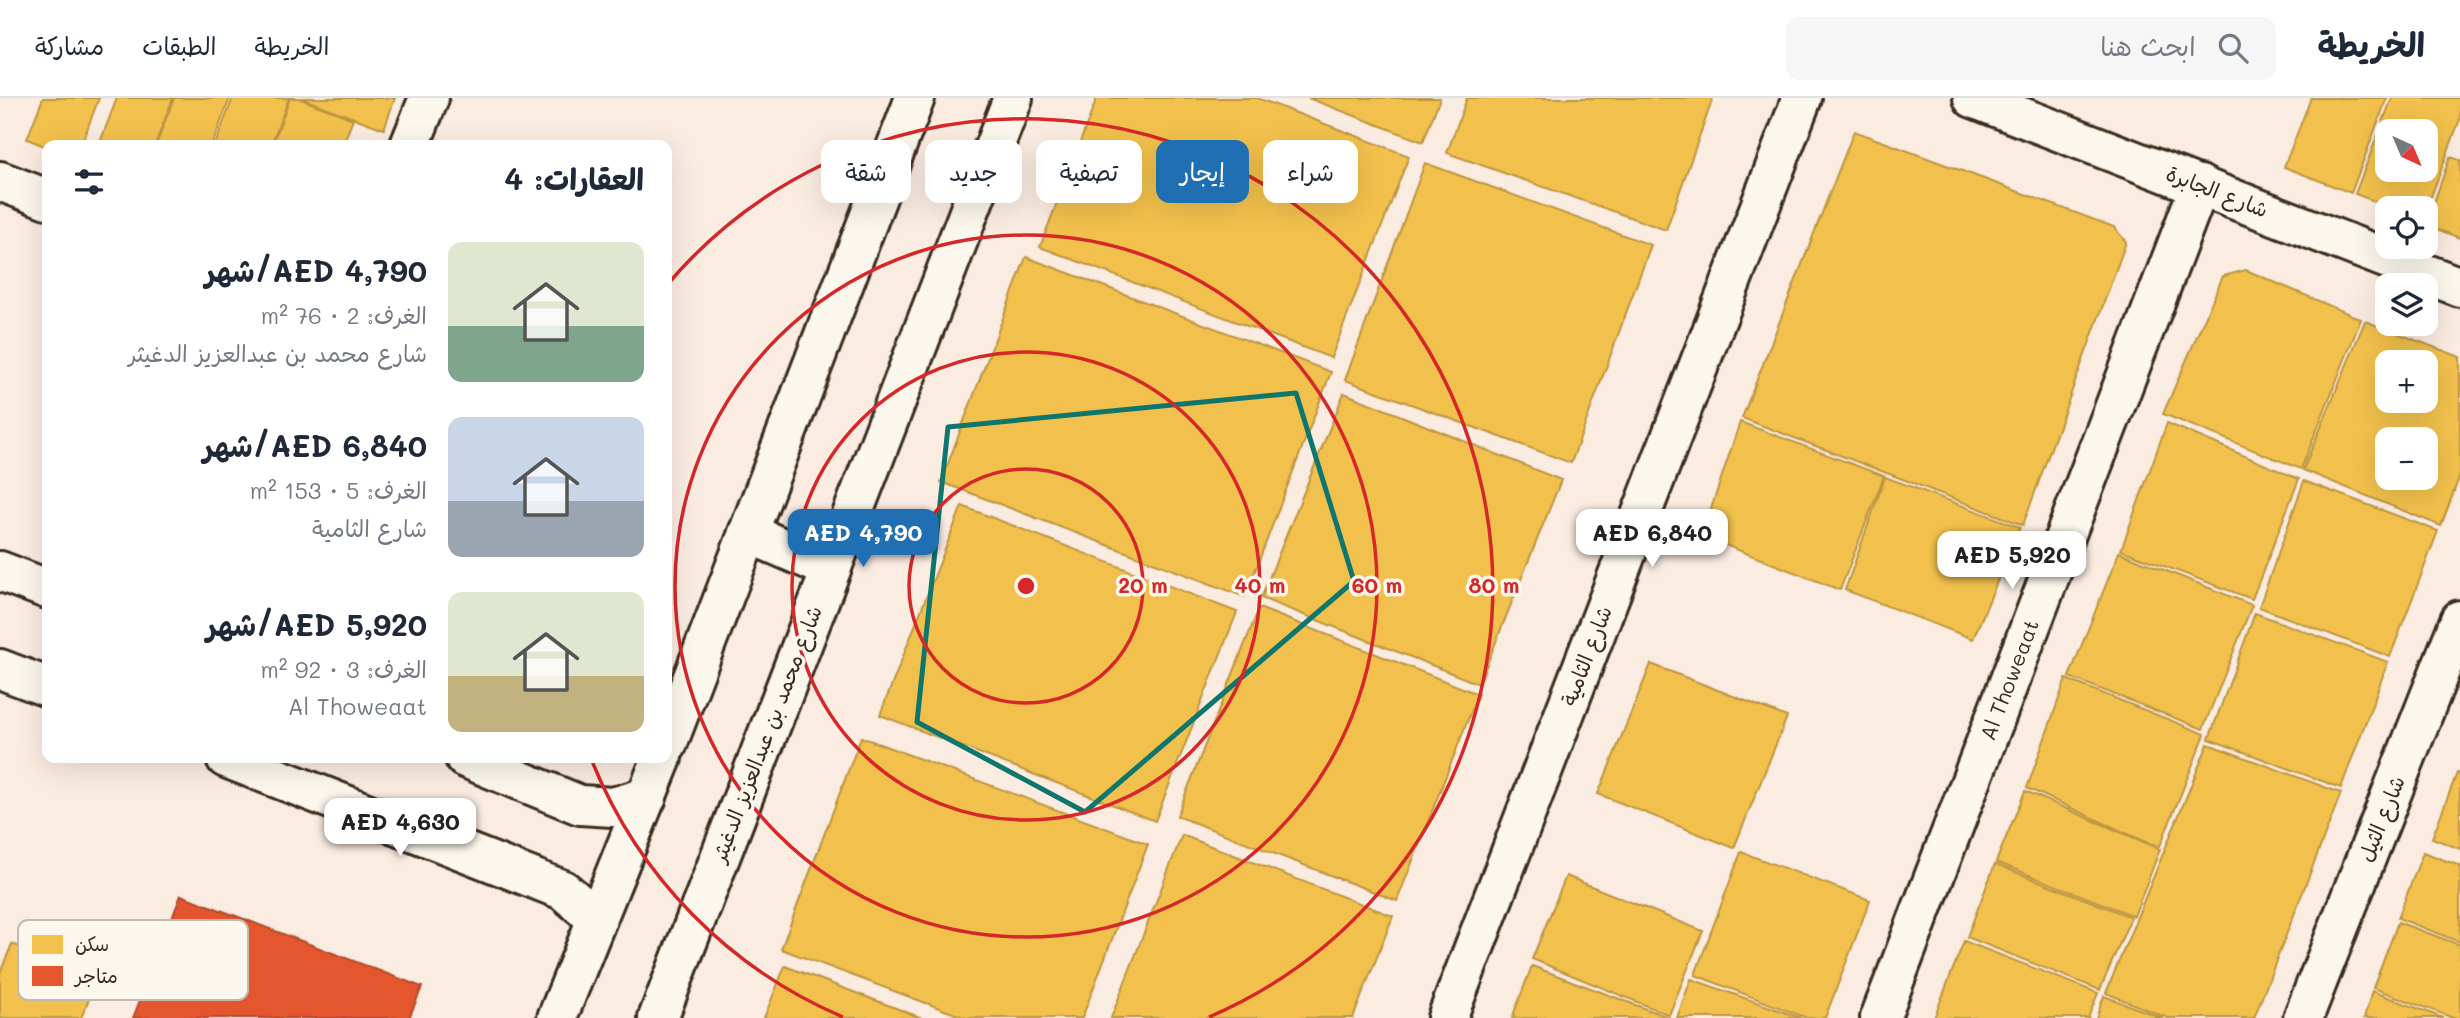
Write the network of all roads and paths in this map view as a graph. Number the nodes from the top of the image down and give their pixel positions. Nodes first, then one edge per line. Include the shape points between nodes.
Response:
1 (429, 98) edge
2 (915, 98) edge
3 (1013, 98) edge
4 (1802, 98) edge
5 (1973, 98) edge
6 (412, 140) edge
7 (0, 181) edge
8 (2200, 185) junction
9 (42, 197) edge
10 (2460, 287) edge
11 (748, 533) junction
12 (831, 569) junction
13 (0, 570) edge
14 (42, 587) edge
15 (2460, 620) edge
16 (0, 668) edge
17 (42, 685) edge
18 (672, 732) edge
19 (239, 763) edge
20 (477, 763) edge
21 (660, 763) edge
22 (647, 797) junction
23 (597, 919) junction
24 (557, 1018) edge
25 (658, 1018) edge
26 (1447, 1018) edge
27 (1880, 1018) edge
28 (2303, 1018) edge

1 - 6 street
2 - 11 street
3 - 12 street, شارع محمد بن عبدالعزيز الدغيثر
4 - 26 street, شارع الثامية
5 - 8 street, شارع الجابرة
7 - 9 street
8 - 10 street, شارع الجابرة
8 - 27 street, Al Thoweaat
11 - 12 street
11 - 18 street
12 - 25 street, شارع محمد بن عبدالعزيز الدغيثر
13 - 14 street
15 - 28 street, شارع الثيل
16 - 17 street
19 - 23 street via 562,890
20 - 22 street via 580,805 613,807
21 - 22 street
22 - 23 street
23 - 24 street

